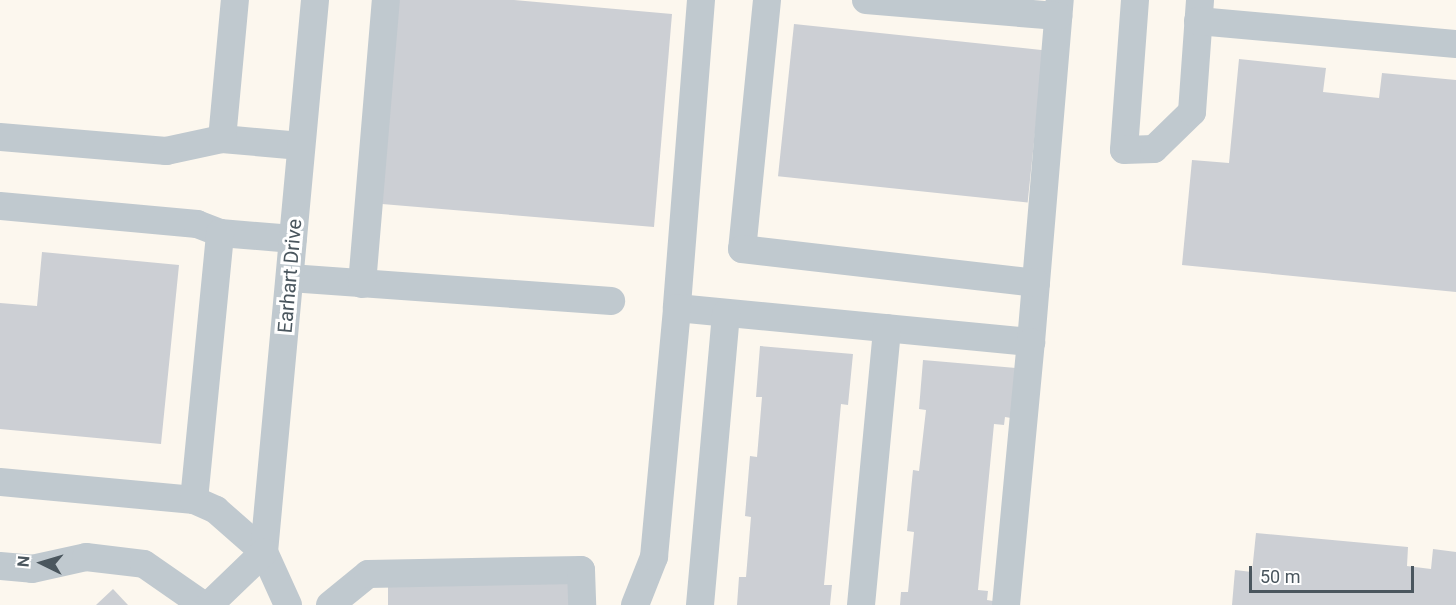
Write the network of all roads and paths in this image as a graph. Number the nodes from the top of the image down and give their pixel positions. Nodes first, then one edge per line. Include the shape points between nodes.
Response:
1 (235, 0) edge
2 (315, 0) edge
3 (386, 0) edge
4 (701, 0) edge
5 (767, 0) edge
6 (866, 0) edge
7 (1135, 0) edge
8 (1059, 8) edge
9 (1199, 10) edge
10 (1456, 44) edge
11 (0, 137) edge
12 (222, 139) junction
13 (301, 146) junction
14 (0, 206) edge
15 (220, 233) junction
16 (293, 239) junction
17 (290, 278) junction
18 (1036, 283) junction
19 (362, 284) junction
20 (611, 301) dead end
21 (677, 308) junction
22 (726, 313) junction
23 (887, 328) junction
24 (1031, 342) junction
25 (0, 482) edge
26 (195, 500) junction
27 (264, 552) junction
28 (0, 566) edge
29 (203, 605) edge
30 (209, 605) edge
31 (288, 605) edge
32 (330, 605) edge
33 (582, 605) edge
34 (635, 605) edge
35 (700, 605) edge
36 (861, 605) edge
37 (1006, 605) edge

1 - 12 street
2 - 13 street, Earhart Drive
3 - 19 street
4 - 21 street
5 - 18 street via 742,249
6 - 8 street
7 - 9 street via 1124,150 1154,149 1191,112
8 - 18 street
9 - 10 street
11 - 12 street via 166,151
12 - 13 street
13 - 16 street, Earhart Drive
14 - 15 street via 196,224
15 - 16 street
15 - 26 street
16 - 17 street, Earhart Drive
17 - 19 street
17 - 27 street, Earhart Drive
18 - 24 street
19 - 20 street
21 - 22 street
21 - 34 street via 654,557
22 - 23 street
22 - 35 street
23 - 24 street
23 - 36 street
24 - 37 street
25 - 26 street
26 - 27 street via 216,510
27 - 30 street
27 - 31 street
28 - 29 street via 32,569 86,557 144,564
32 - 33 street via 368,574 580,570

